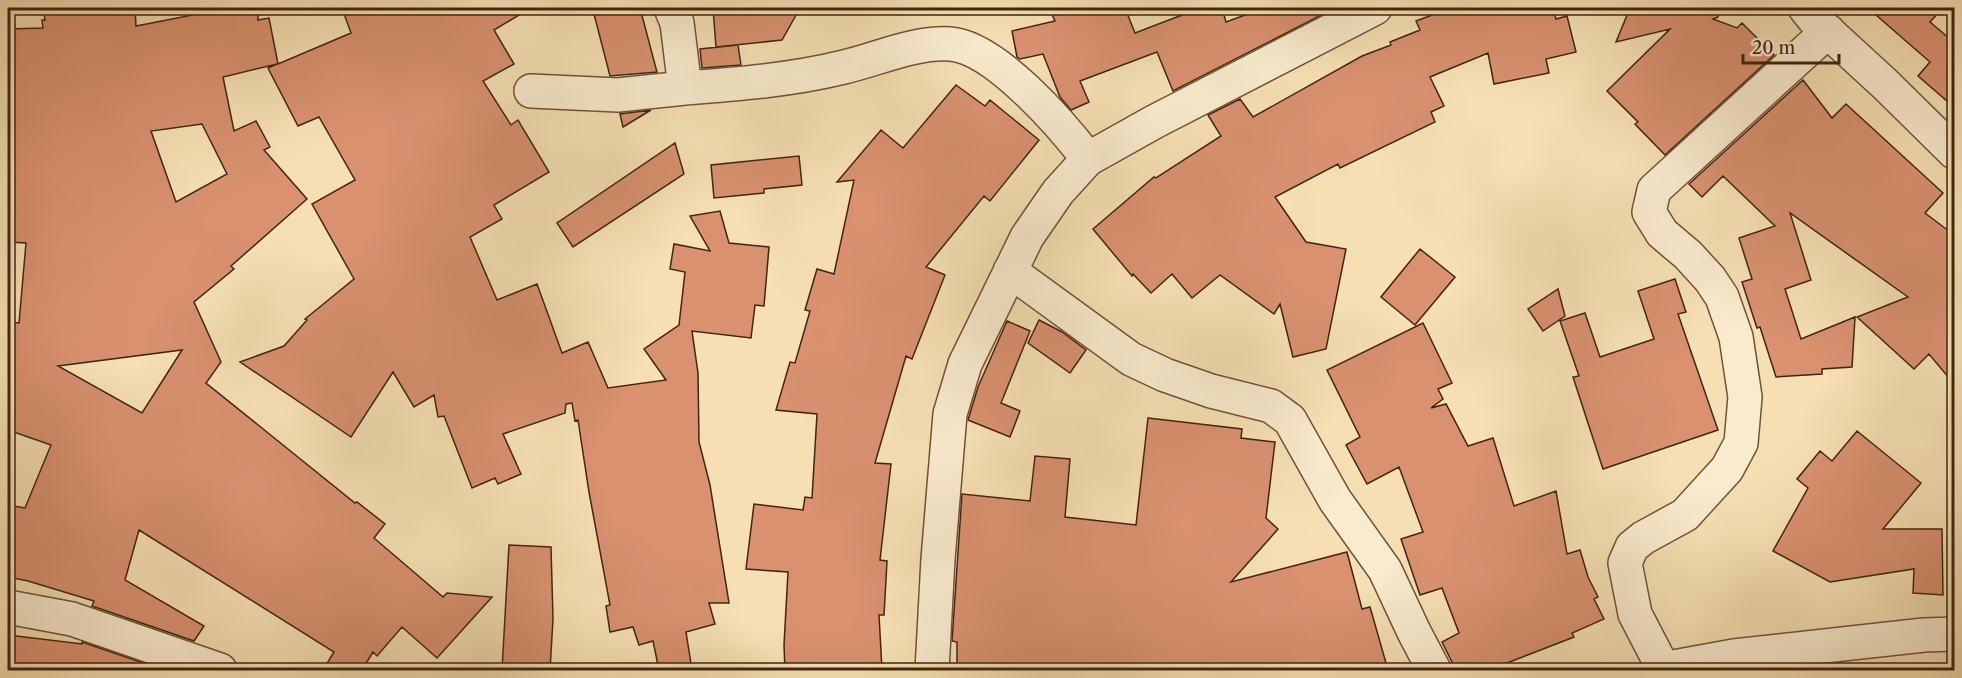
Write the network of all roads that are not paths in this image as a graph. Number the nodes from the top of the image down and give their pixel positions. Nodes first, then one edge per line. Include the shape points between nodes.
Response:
1 (670, 8) edge
2 (1375, 8) edge
3 (1805, 8) edge
4 (1828, 31) junction
5 (686, 88) junction
6 (531, 91) dead end
7 (1954, 152) edge
8 (1088, 159) junction
9 (1010, 271) junction
10 (8, 607) edge
11 (1954, 634) edge
12 (1660, 669) edge
13 (220, 670) edge
14 (932, 670) edge
15 (1434, 670) edge

1 - 5 street via 677,23
2 - 8 street
3 - 4 street
4 - 7 street
4 - 12 street via 1654,190 1649,212 1662,233 1688,255 1722,297 1736,337 1745,397 1741,442 1727,469 1685,515 1632,547 1625,563 1635,614
5 - 6 street via 618,95
5 - 8 street via 784,79 843,68 918,46 952,44 983,55 1011,76 1069,134
8 - 9 street via 1058,192 1027,237
9 - 14 street via 965,364 950,414
9 - 15 street via 1131,358 1165,375 1271,406 1290,420 1335,500 1385,570
10 - 13 street via 72,619
11 - 12 street via 1734,656

